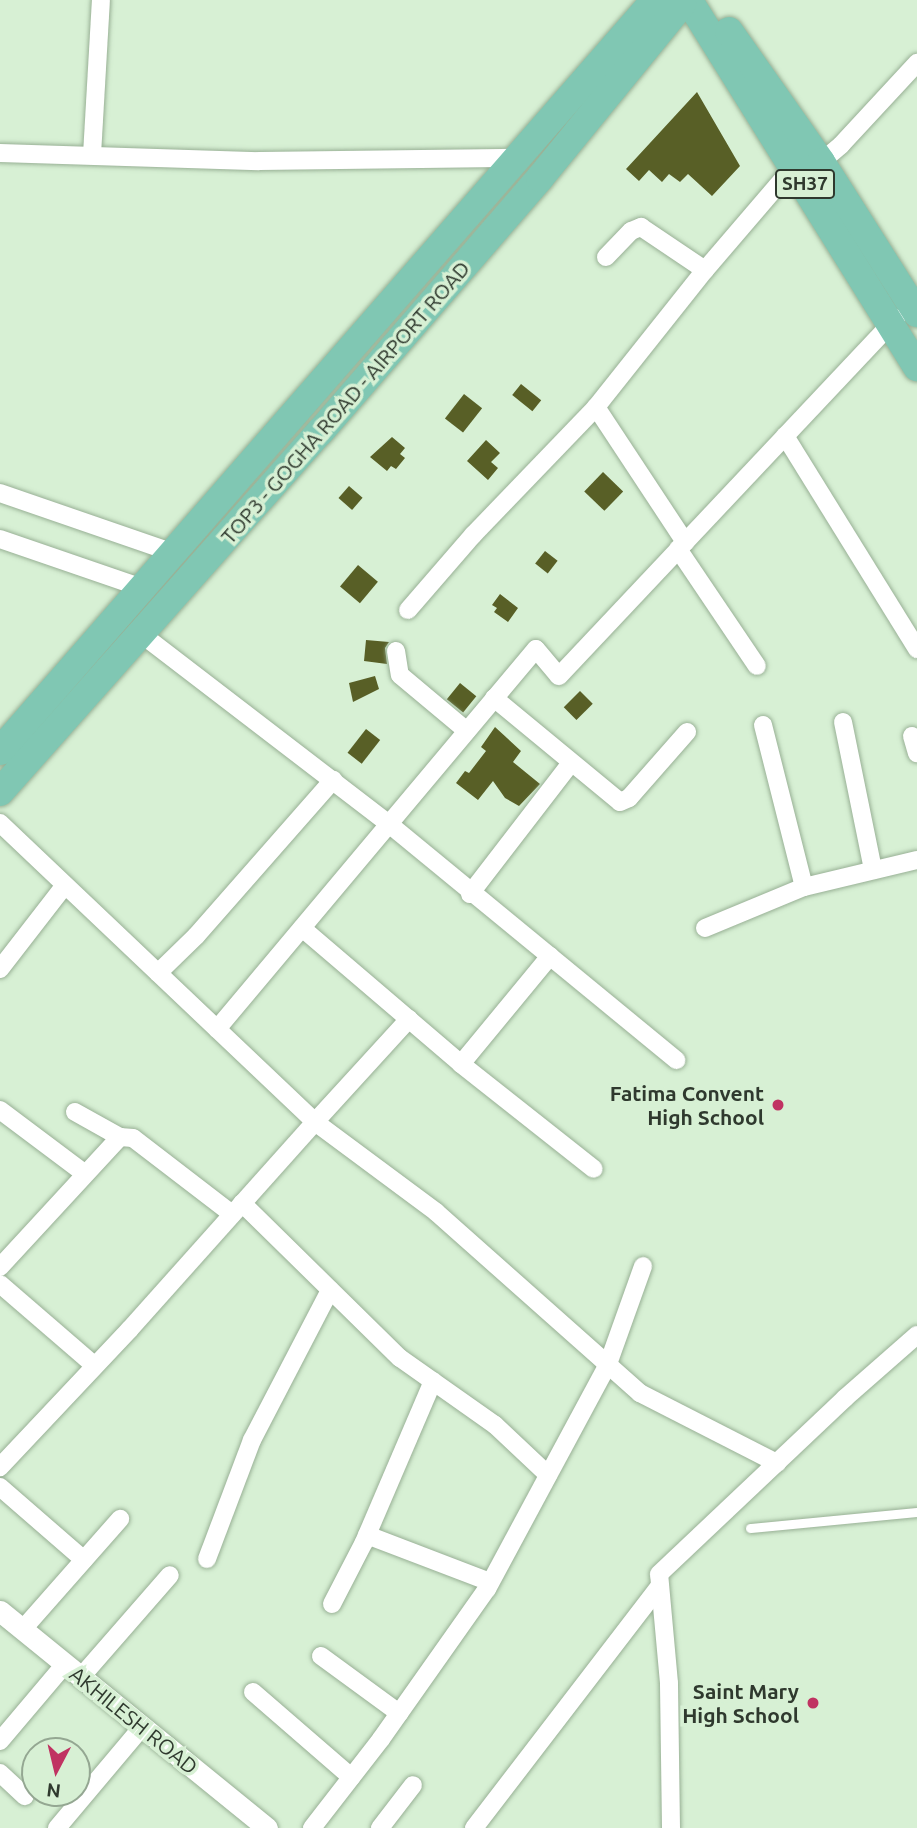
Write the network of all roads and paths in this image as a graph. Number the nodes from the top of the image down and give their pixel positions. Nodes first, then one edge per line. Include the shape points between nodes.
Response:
1 (101, 0) edge
2 (655, 0) edge
3 (690, 2) edge
4 (917, 63) edge
5 (0, 153) edge
6 (92, 155) junction
7 (517, 156) junction
8 (805, 169) junction
9 (546, 170) junction
10 (606, 257) dead end
11 (705, 270) junction
12 (914, 308) edge
13 (890, 324) junction
14 (917, 366) edge
15 (596, 407) junction
16 (785, 436) junction
17 (0, 493) edge
18 (0, 539) edge
19 (681, 546) junction
20 (174, 553) junction
21 (142, 588) junction
22 (408, 610) dead end
23 (141, 633) junction
24 (917, 649) edge
25 (396, 651) dead end
26 (757, 666) dead end
27 (494, 698) junction
28 (843, 722) dead end
29 (763, 725) dead end
30 (467, 731) junction
31 (687, 732) dead end
32 (0, 751) edge
33 (571, 763) junction
34 (333, 780) junction
35 (0, 792) edge
36 (0, 823) edge
37 (389, 824) junction
38 (917, 860) edge
39 (873, 870) junction
40 (65, 885) junction
41 (804, 887) junction
42 (470, 894) junction
43 (302, 928) junction
44 (705, 928) dead end
45 (550, 957) junction
46 (0, 969) edge
47 (158, 973) junction
48 (409, 1019) junction
49 (218, 1030) junction
50 (676, 1060) dead end
51 (461, 1064) junction
52 (0, 1110) edge
53 (75, 1112) dead end
54 (315, 1122) junction
55 (120, 1137) junction
56 (594, 1169) dead end
57 (84, 1173) junction
58 (237, 1209) junction
59 (643, 1266) dead end
60 (0, 1267) edge
61 (0, 1284) edge
62 (330, 1290) junction
63 (917, 1335) edge
64 (608, 1364) junction
65 (95, 1366) junction
66 (433, 1381) junction
67 (777, 1463) junction
68 (0, 1467) edge
69 (548, 1475) junction
70 (0, 1487) edge
71 (917, 1512) edge
72 (120, 1519) dead end
73 (750, 1528) dead end
74 (367, 1535) junction
75 (207, 1559) dead end
76 (84, 1560) junction
77 (170, 1575) dead end
78 (490, 1582) junction
79 (660, 1586) junction
80 (332, 1604) dead end
81 (0, 1611) edge
82 (23, 1629) junction
83 (321, 1656) dead end
84 (73, 1671) junction
85 (253, 1692) dead end
86 (399, 1713) junction
87 (142, 1727) junction
88 (0, 1741) edge
89 (0, 1773) edge
90 (351, 1777) junction
91 (413, 1785) dead end
92 (21, 1792) edge
93 (57, 1828) edge
94 (267, 1828) edge
95 (312, 1828) edge
96 (380, 1828) edge
97 (474, 1828) edge
98 (671, 1828) edge

1 - 6 street
2 - 7 main road, TOP3 - GOGHA ROAD - AIRPORT ROAD
3 - 8 main road, SH37
3 - 9 main road, TOP3 - GOGHA ROAD - AIRPORT ROAD
4 - 8 street
5 - 6 street
6 - 7 street via 259,161
7 - 9 street
7 - 20 main road, TOP3 - GOGHA ROAD - AIRPORT ROAD
8 - 11 street
8 - 12 main road, SH37
8 - 13 main road, SH37
9 - 23 main road, TOP3 - GOGHA ROAD - AIRPORT ROAD
10 - 11 street via 641,227
11 - 15 street
12 - 13 street
13 - 14 main road, SH37
13 - 16 street
15 - 19 street
15 - 22 street
16 - 19 street
16 - 24 street
17 - 20 street
18 - 21 street
19 - 26 street
19 - 27 street via 559,676 536,649
20 - 21 main road, TOP3 - GOGHA ROAD - AIRPORT ROAD
21 - 32 main road, TOP3 - GOGHA ROAD - AIRPORT ROAD
23 - 34 street
23 - 35 main road, TOP3 - GOGHA ROAD - AIRPORT ROAD
25 - 30 street via 400,675
27 - 30 street
27 - 33 street
28 - 39 street
29 - 41 street
30 - 37 street
31 - 33 street via 625,801 615,800
33 - 42 street
34 - 37 street
34 - 47 street
36 - 40 street
37 - 42 street
37 - 43 street
38 - 39 street
39 - 41 street
40 - 46 street
40 - 47 street
41 - 44 street
42 - 45 street
43 - 48 street
43 - 49 street
45 - 50 street
45 - 51 street
47 - 49 street
48 - 51 street
48 - 54 street
49 - 54 street
51 - 56 street
52 - 57 street
53 - 55 street
54 - 58 street
54 - 64 street via 436,1212
55 - 57 street
55 - 58 street via 132,1138
57 - 60 street
58 - 62 street
58 - 65 street
59 - 64 street
61 - 65 street
62 - 66 street via 400,1358
62 - 75 street via 252,1440
63 - 67 street
64 - 67 street via 640,1393
64 - 69 street
65 - 68 street
66 - 69 street via 495,1424
66 - 74 street
67 - 79 street via 659,1574
69 - 78 street
70 - 76 street
71 - 73 lane
72 - 76 street
74 - 78 street
74 - 80 street
76 - 82 street
77 - 84 street
78 - 86 street
79 - 97 street
79 - 98 street via 669,1684
81 - 82 street, AKHILESH ROAD
82 - 84 street, AKHILESH ROAD
83 - 86 street
84 - 87 street, AKHILESH ROAD
84 - 88 street
85 - 90 street
86 - 90 street
87 - 93 street
87 - 94 street, AKHILESH ROAD
89 - 92 street
90 - 95 street
91 - 96 street

